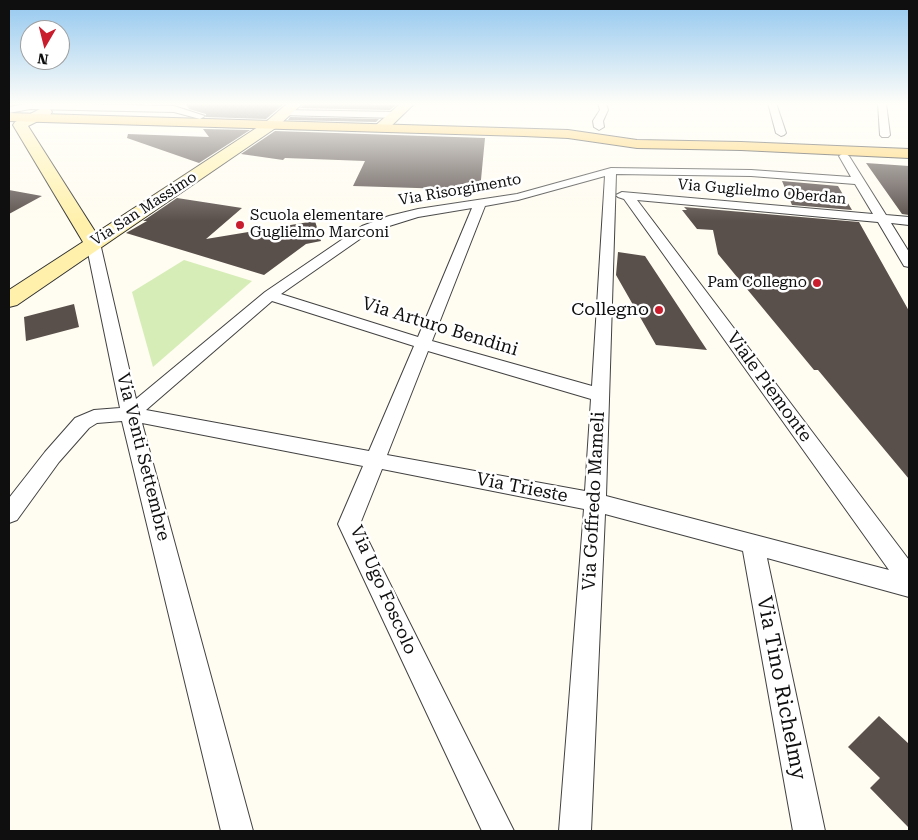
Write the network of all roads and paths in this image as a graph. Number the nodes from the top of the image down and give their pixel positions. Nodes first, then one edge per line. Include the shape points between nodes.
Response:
1 (45, 142) edge
2 (241, 142) edge
3 (625, 142) edge
4 (909, 154) edge
5 (844, 156) dead end
6 (611, 171) junction
7 (858, 181) junction
8 (620, 195) junction
9 (480, 204) junction
10 (882, 219) junction
11 (909, 222) edge
12 (93, 243) junction
13 (909, 263) edge
14 (270, 295) junction
15 (9, 300) edge
16 (423, 344) junction
17 (600, 395) junction
18 (130, 414) junction
19 (375, 461) junction
20 (595, 502) junction
21 (9, 514) edge
22 (753, 544) junction
23 (909, 578) edge
24 (909, 586) edge
25 (237, 831) edge
26 (498, 831) edge
27 (575, 831) edge
28 (809, 831) edge

1 - 12 street, Via Venti Settembre
2 - 12 street, Via San Massimo
3 - 4 main road
5 - 7 street
6 - 7 street, Via Risorgimento via 751,172
6 - 8 street, Via Goffredo Mameli
6 - 9 street, Via Risorgimento
7 - 10 street
8 - 10 street, Via Guglielmo Oberdan
8 - 17 street, Via Goffredo Mameli
8 - 23 street, Viale Piemonte
9 - 14 street, Via Risorgimento via 418,213 366,229
9 - 16 street, Via Ugo Foscolo
10 - 11 street, Via Guglielmo Oberdan
10 - 13 street
12 - 15 street, Via San Massimo
12 - 18 street, Via Venti Settembre
14 - 16 street, Via Arturo Bendini
14 - 18 street, Via Risorgimento
16 - 17 street, Via Arturo Bendini
16 - 19 street, Via Ugo Foscolo
17 - 20 street, Via Goffredo Mameli
18 - 19 street, Via Trieste
18 - 21 street, Via Trieste via 94,416 82,423
18 - 25 street, Via Venti Settembre
19 - 20 street, Via Trieste
19 - 26 street, Via Ugo Foscolo via 349,524
20 - 22 street, Via Trieste
20 - 27 street, Via Goffredo Mameli
22 - 24 street, Via Trieste
22 - 28 street, Via Tino Richelmy

